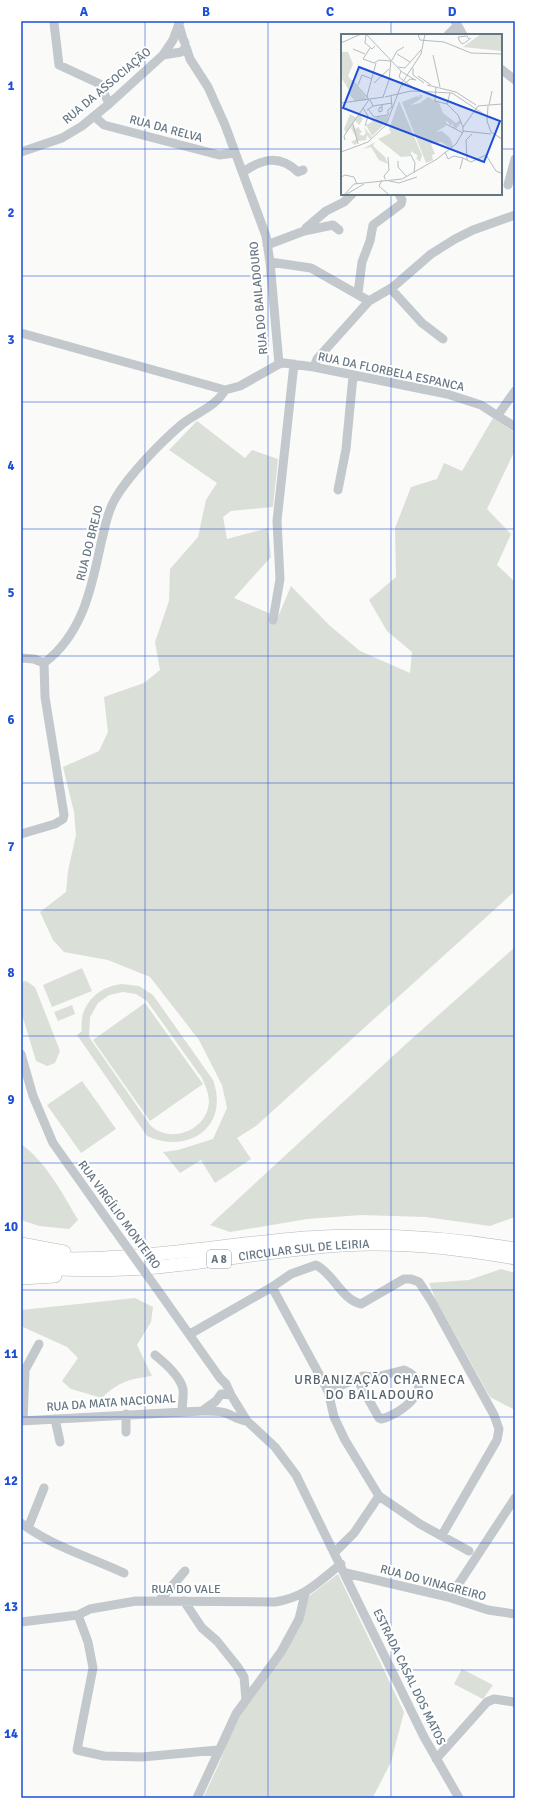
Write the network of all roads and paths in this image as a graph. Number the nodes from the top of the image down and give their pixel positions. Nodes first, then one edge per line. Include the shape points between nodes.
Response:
1 (54, 23) dead end
2 (179, 23) edge
3 (456, 24) edge
4 (449, 34) edge
5 (462, 34) edge
6 (178, 46) junction
7 (502, 70) edge
8 (515, 80) edge
9 (109, 104) junction
10 (94, 116) junction
11 (21, 152) edge
12 (235, 153) junction
13 (515, 158) edge
14 (303, 170) dead end
15 (243, 172) junction
16 (508, 185) dead end
17 (351, 195) edge
18 (400, 195) edge
19 (515, 216) edge
20 (339, 230) dead end
21 (304, 231) junction
22 (267, 245) junction
23 (270, 262) junction
24 (391, 288) junction
25 (358, 293) junction
26 (369, 301) junction
27 (21, 333) edge
28 (443, 339) dead end
29 (279, 364) junction
30 (294, 364) junction
31 (314, 367) junction
32 (353, 376) junction
33 (226, 390) junction
34 (515, 391) edge
35 (498, 415) junction
36 (515, 427) edge
37 (338, 490) dead end
38 (273, 620) dead end
39 (21, 658) edge
40 (44, 663) junction
41 (21, 834) edge
42 (21, 1054) edge
43 (24, 1079) edge
44 (21, 1244) edge
45 (515, 1248) edge
46 (21, 1257) edge
47 (515, 1258) edge
48 (116, 1263) junction
49 (21, 1267) edge
50 (21, 1278) edge
51 (272, 1287) junction
52 (190, 1334) junction
53 (39, 1344) dead end
54 (155, 1355) dead end
55 (220, 1378) junction
56 (357, 1379) junction
57 (328, 1391) junction
58 (217, 1398) junction
59 (233, 1398) junction
60 (182, 1411) junction
61 (202, 1411) junction
62 (224, 1412) junction
63 (126, 1414) junction
64 (55, 1419) junction
65 (22, 1421) edge
66 (247, 1421) junction
67 (126, 1432) dead end
68 (60, 1442) dead end
69 (44, 1488) dead end
70 (379, 1496) junction
71 (515, 1498) edge
72 (24, 1526) edge
73 (442, 1535) junction
74 (469, 1551) dead end
75 (335, 1552) junction
76 (341, 1564) junction
77 (185, 1571) dead end
78 (124, 1573) dead end
79 (346, 1573) junction
80 (305, 1594) junction
81 (448, 1597) junction
82 (159, 1601) junction
83 (184, 1601) junction
84 (515, 1614) edge
85 (78, 1615) junction
86 (21, 1622) edge
87 (246, 1700) junction
88 (514, 1702) edge
89 (218, 1750) junction
90 (436, 1759) junction
91 (457, 1797) edge
92 (197, 1798) edge

1 - 9 street via 60,65 100,84
2 - 6 street
3 - 4 street
3 - 5 street
6 - 9 street, RUA DA ASSOCIAÇÃO
6 - 12 street, RUA DO BAILADOURO via 190,59 208,87
7 - 8 street
9 - 10 street, RUA DA ASSOCIAÇÃO
10 - 11 street, RUA DA ASSOCIAÇÃO via 62,138
10 - 12 street, RUA DA RELVA via 104,125 219,155
12 - 15 street, RUA DO BAILADOURO
13 - 16 street
14 - 15 street via 298,172 285,164 265,161 258,162
15 - 22 street, RUA DO BAILADOURO
17 - 21 street via 344,202 326,211
18 - 25 street via 401,204 373,225 362,262
19 - 24 street via 455,239 431,254
20 - 21 street via 330,225
21 - 22 street
22 - 23 street, RUA DO BAILADOURO
23 - 25 street via 311,268
23 - 29 street, RUA DO BAILADOURO
24 - 26 street
24 - 28 street via 422,323
25 - 26 street
26 - 31 street via 317,359
27 - 33 street
29 - 30 street, RUA DA FLORBELA ESPANCA
29 - 33 street, RUA DO BAILADOURO via 240,386
30 - 31 street, RUA DA FLORBELA ESPANCA
30 - 38 street via 277,521 280,579
31 - 32 street, RUA DA FLORBELA ESPANCA
32 - 35 street, RUA DA FLORBELA ESPANCA via 447,394 481,405
32 - 37 street via 346,450
33 - 40 street, RUA DO BREJO via 218,400 180,426 120,491 108,516 90,593 82,613 66,640
34 - 35 street
35 - 36 street, RUA DA FLORBELA ESPANCA
39 - 40 street
40 - 41 street via 46,705 64,815 63,819 55,824
42 - 43 street, RUA VIRGÍLIO MONTEIRO
43 - 52 street, RUA VIRGÍLIO MONTEIRO, bridge via 53,1143
44 - 48 highway
45 - 48 highway, CIRCULAR SUL DE LEIRIA / A 8 via 440,1238 363,1235 304,1238
46 - 48 highway, CIRCULAR SUL DE LEIRIA / A 8 via 85,1259
47 - 48 highway, CIRCULAR SUL DE LEIRIA / A 8 via 421,1245 350,1245 158,1267
48 - 49 highway, CIRCULAR SUL DE LEIRIA / A 8
48 - 50 highway via 106,1273
51 - 52 street
51 - 57 street
51 - 73 street via 291,1274 316,1265 326,1270 353,1302 362,1304 404,1279 419,1282 494,1415 498,1429 498,1440
52 - 55 street, RUA VIRGÍLIO MONTEIRO
53 - 65 street via 25,1370
54 - 60 street via 166,1363 183,1388
55 - 58 street via 221,1389
55 - 59 street, RUA VIRGÍLIO MONTEIRO
56 - 56 street via 381,1419 412,1402 418,1393 418,1384 414,1376 404,1370
56 - 57 street
57 - 70 street via 334,1417
58 - 59 street via 224,1393
58 - 61 street
58 - 62 street via 216,1407
59 - 62 street via 234,1407
59 - 66 street, RUA DA MATA NACIONAL
60 - 61 street, RUA DA MATA NACIONAL
60 - 63 street, RUA DA MATA NACIONAL
61 - 62 street, RUA DA MATA NACIONAL
62 - 66 street, RUA DA MATA NACIONAL via 236,1419
63 - 64 street, RUA DA MATA NACIONAL
63 - 67 street
64 - 65 street, RUA DA MATA NACIONAL
64 - 68 street
66 - 75 street, RUA DA MATA NACIONAL via 275,1448 296,1475
69 - 72 street
70 - 73 street via 420,1524
70 - 75 street via 354,1533
71 - 81 street
72 - 78 street via 53,1543
73 - 74 street
75 - 76 street, RUA DA MATA NACIONAL
76 - 79 street, ESTRADA CASAL DOS MATOS
76 - 80 street, RUA DO VALE
77 - 82 street
79 - 81 street, RUA DO VINAGREIRO
79 - 90 street, ESTRADA CASAL DOS MATOS
80 - 83 street, RUA DO VALE via 292,1600 275,1602
80 - 87 street via 300,1619 282,1652
81 - 84 street, RUA DO VINAGREIRO via 488,1610
82 - 83 street, RUA DO VALE
82 - 85 street, RUA DO VALE via 136,1601 98,1608
83 - 87 street via 202,1628 217,1641 244,1677
85 - 86 street, RUA DO VALE
85 - 89 street via 88,1642 93,1668 78,1750 104,1756 142,1757
87 - 89 street
88 - 90 street via 494,1699 487,1702
89 - 92 street
90 - 91 street, ESTRADA CASAL DOS MATOS

